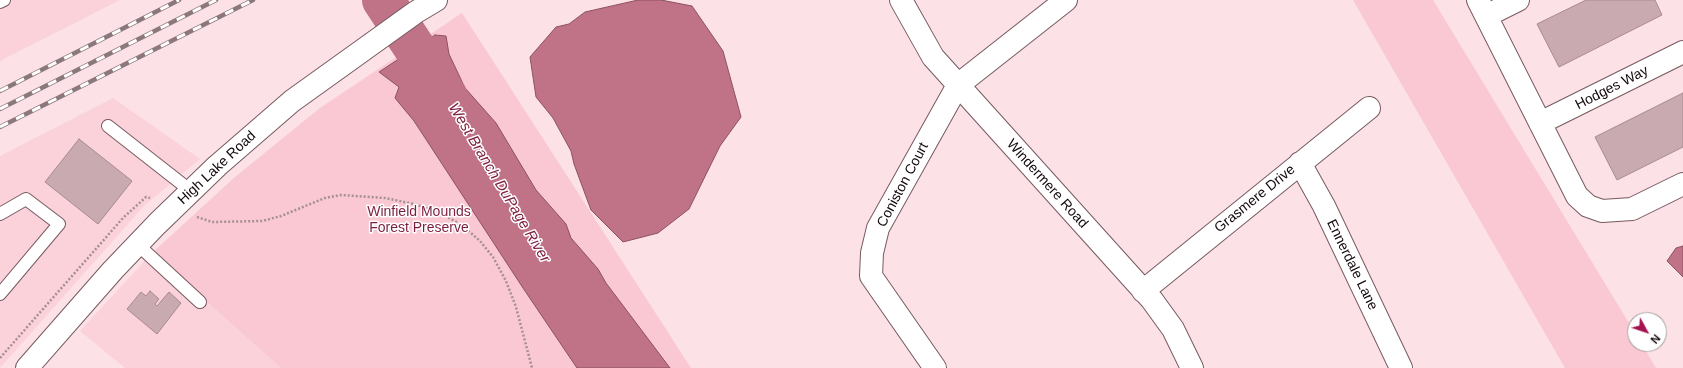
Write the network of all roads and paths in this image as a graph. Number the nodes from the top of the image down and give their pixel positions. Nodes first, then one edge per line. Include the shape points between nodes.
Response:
1 (4, 0) edge
2 (436, 0) edge
3 (901, 0) edge
4 (1066, 0) edge
5 (1518, 0) edge
6 (0, 2) edge
7 (1482, 8) edge
8 (1683, 52) edge
9 (958, 85) junction
10 (1368, 108) dead end
11 (1540, 123) junction
12 (108, 126) dead end
13 (1300, 163) junction
14 (1683, 184) edge
15 (191, 191) junction
16 (146, 197) dead end
17 (0, 214) edge
18 (195, 216) dead end
19 (137, 244) junction
20 (1143, 291) junction
21 (0, 294) edge
22 (200, 302) dead end
23 (0, 358) edge
24 (27, 368) edge
25 (532, 368) edge
26 (935, 368) edge
27 (1192, 368) edge
28 (1401, 368) edge

1 - 6 lane
2 - 15 street, High Lake Road via 292,101
3 - 9 street, Windermere Road via 932,57
4 - 9 street
5 - 7 street
7 - 11 street
8 - 11 street, Hodges Way
9 - 20 street, Windermere Road
9 - 26 street, Coniston Court via 878,228 872,253 871,276
10 - 13 street, Grasmere Drive
11 - 14 street via 1577,196 1588,206 1602,211 1632,209
12 - 15 lane
13 - 20 street, Grasmere Drive
13 - 28 street, Ennerdale Lane via 1324,206
15 - 19 street, High Lake Road
16 - 23 path via 123,218
17 - 21 lane via 26,199 59,224
18 - 25 path via 212,222 262,221 325,198 341,195 361,195 414,204 439,212 463,226 480,241 492,257 506,281 516,307
19 - 22 lane
19 - 24 street, High Lake Road
20 - 27 street, Windermere Road via 1173,329

